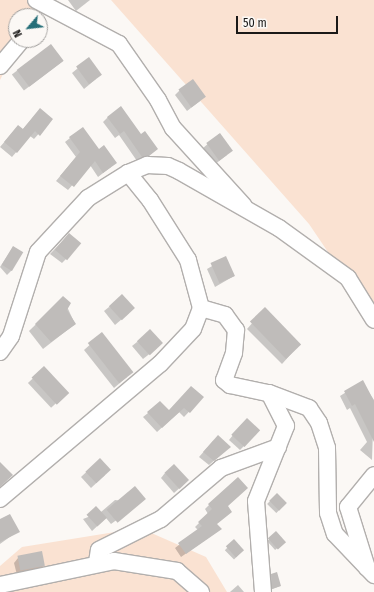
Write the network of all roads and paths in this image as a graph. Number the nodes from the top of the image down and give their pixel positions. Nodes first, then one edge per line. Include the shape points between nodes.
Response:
1 (48, 15) edge
2 (15, 48) edge
3 (0, 66) edge
4 (128, 172) junction
5 (248, 210) junction
6 (201, 308) junction
7 (374, 320) edge
8 (0, 352) edge
9 (269, 393) junction
10 (278, 447) junction
11 (374, 475) edge
12 (0, 499) edge
13 (97, 562) junction
14 (370, 572) edge
15 (0, 585) edge
16 (201, 592) edge
17 (263, 592) edge

1 - 5 street via 119,44 158,100 173,128
2 - 3 street
4 - 5 street via 147,165 168,166
4 - 6 street via 150,200 188,260
4 - 8 street via 74,210 38,252 11,336
5 - 7 street via 279,228 348,278
6 - 9 street via 225,315 236,330 234,353 224,380 230,385
6 - 12 street via 193,329 160,364
9 - 10 street via 286,426
9 - 14 street via 309,408 319,423 327,448 328,513 335,534
10 - 13 street via 221,468 161,518 100,550
10 - 17 street via 256,501
11 - 14 street via 348,506
13 - 15 street
13 - 16 street via 151,565 177,571

